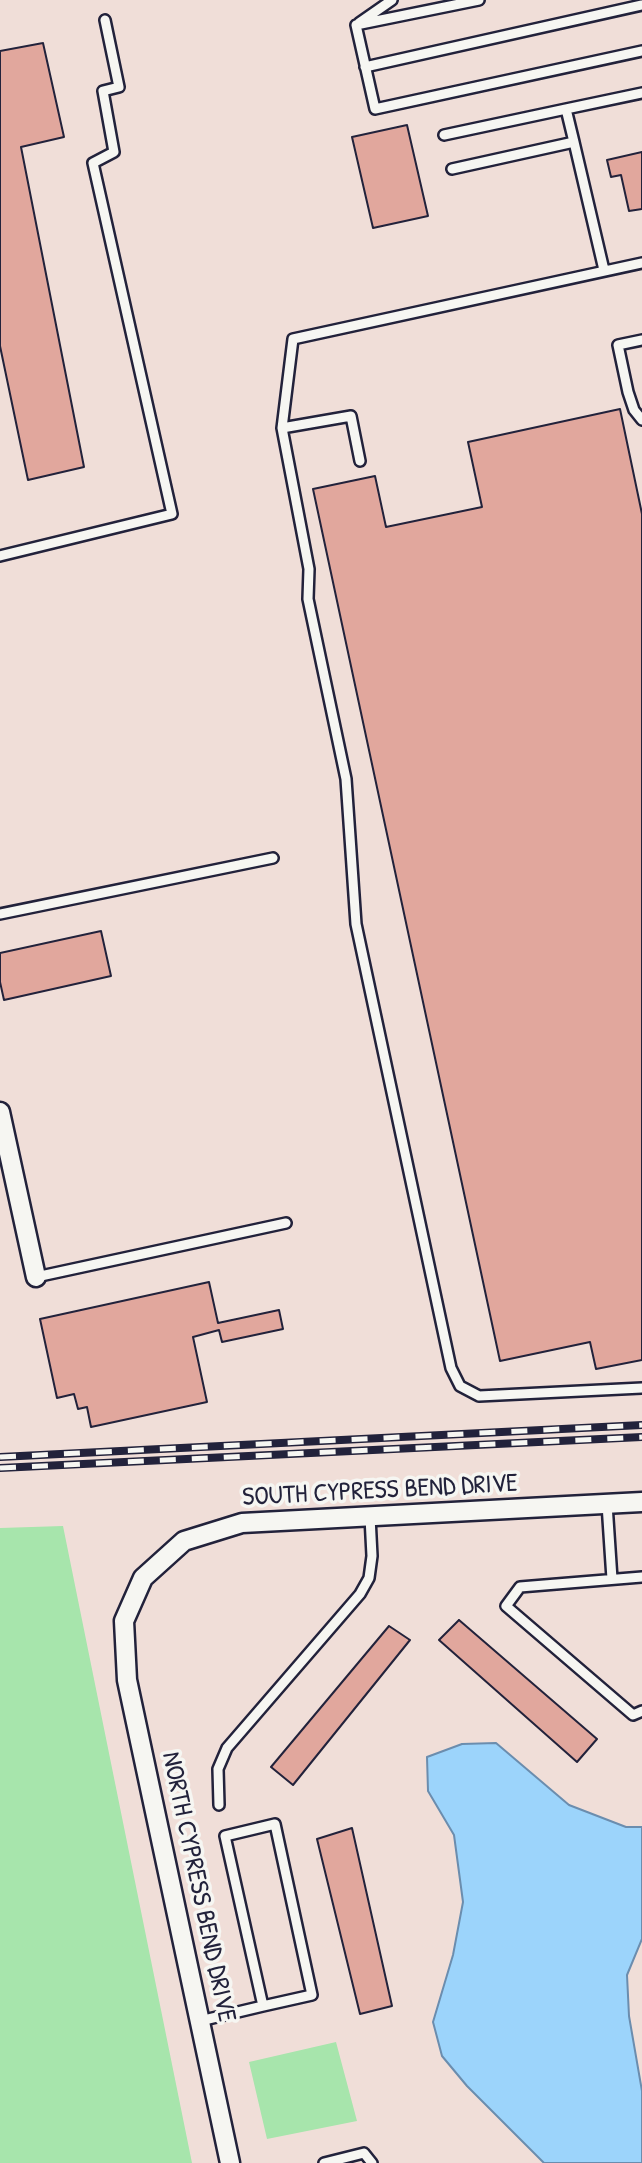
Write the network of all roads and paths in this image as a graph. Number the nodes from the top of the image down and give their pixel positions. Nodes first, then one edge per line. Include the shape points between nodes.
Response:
1 (392, 0) edge
2 (479, 0) edge
3 (642, 5) edge
4 (106, 20) dead end
5 (356, 25) junction
6 (642, 51) edge
7 (365, 67) junction
8 (642, 93) edge
9 (566, 109) junction
10 (444, 135) dead end
11 (574, 142) junction
12 (452, 169) dead end
13 (642, 263) edge
14 (604, 270) junction
15 (642, 340) edge
16 (642, 419) edge
17 (282, 428) junction
18 (360, 461) dead end
19 (0, 556) edge
20 (273, 858) dead end
21 (0, 914) edge
22 (0, 1112) edge
23 (286, 1223) dead end
24 (36, 1277) joint
25 (642, 1388) edge
26 (642, 1502) edge
27 (607, 1504) junction
28 (370, 1517) junction
29 (642, 1577) edge
30 (612, 1579) junction
31 (124, 1620) joint
32 (642, 1712) edge
33 (219, 1805) dead end
34 (263, 2006) junction
35 (200, 2021) junction
36 (230, 2163) edge
37 (324, 2163) edge
38 (372, 2163) edge

1 - 5 lane
2 - 5 lane
3 - 7 lane
4 - 19 lane via 119,87 103,91 114,152 93,163 172,514
5 - 7 lane
6 - 7 lane via 375,109
8 - 9 lane
9 - 10 lane
9 - 11 lane
11 - 12 lane
11 - 14 lane
13 - 14 lane
14 - 17 lane via 293,339
15 - 16 lane via 618,345 628,392
17 - 18 lane via 351,416
17 - 25 lane via 309,569 309,599 346,779 356,924 451,1368 460,1386 479,1396
20 - 21 lane
22 - 24 street
23 - 24 lane
26 - 27 street, SOUTH CYPRESS BEND DRIVE
27 - 28 street, SOUTH CYPRESS BEND DRIVE
27 - 30 lane
28 - 31 street, SOUTH CYPRESS BEND DRIVE via 242,1523 184,1541 143,1578
28 - 33 lane via 369,1578 227,1748 218,1769
29 - 30 lane
30 - 32 lane via 520,1587 506,1606 633,1715
31 - 35 street, NORTH CYPRESS BEND DRIVE via 127,1680
34 - 34 lane via 312,1995 275,1824 225,1836
34 - 35 lane
35 - 36 street, NORTH CYPRESS BEND DRIVE
37 - 38 lane via 364,2153

